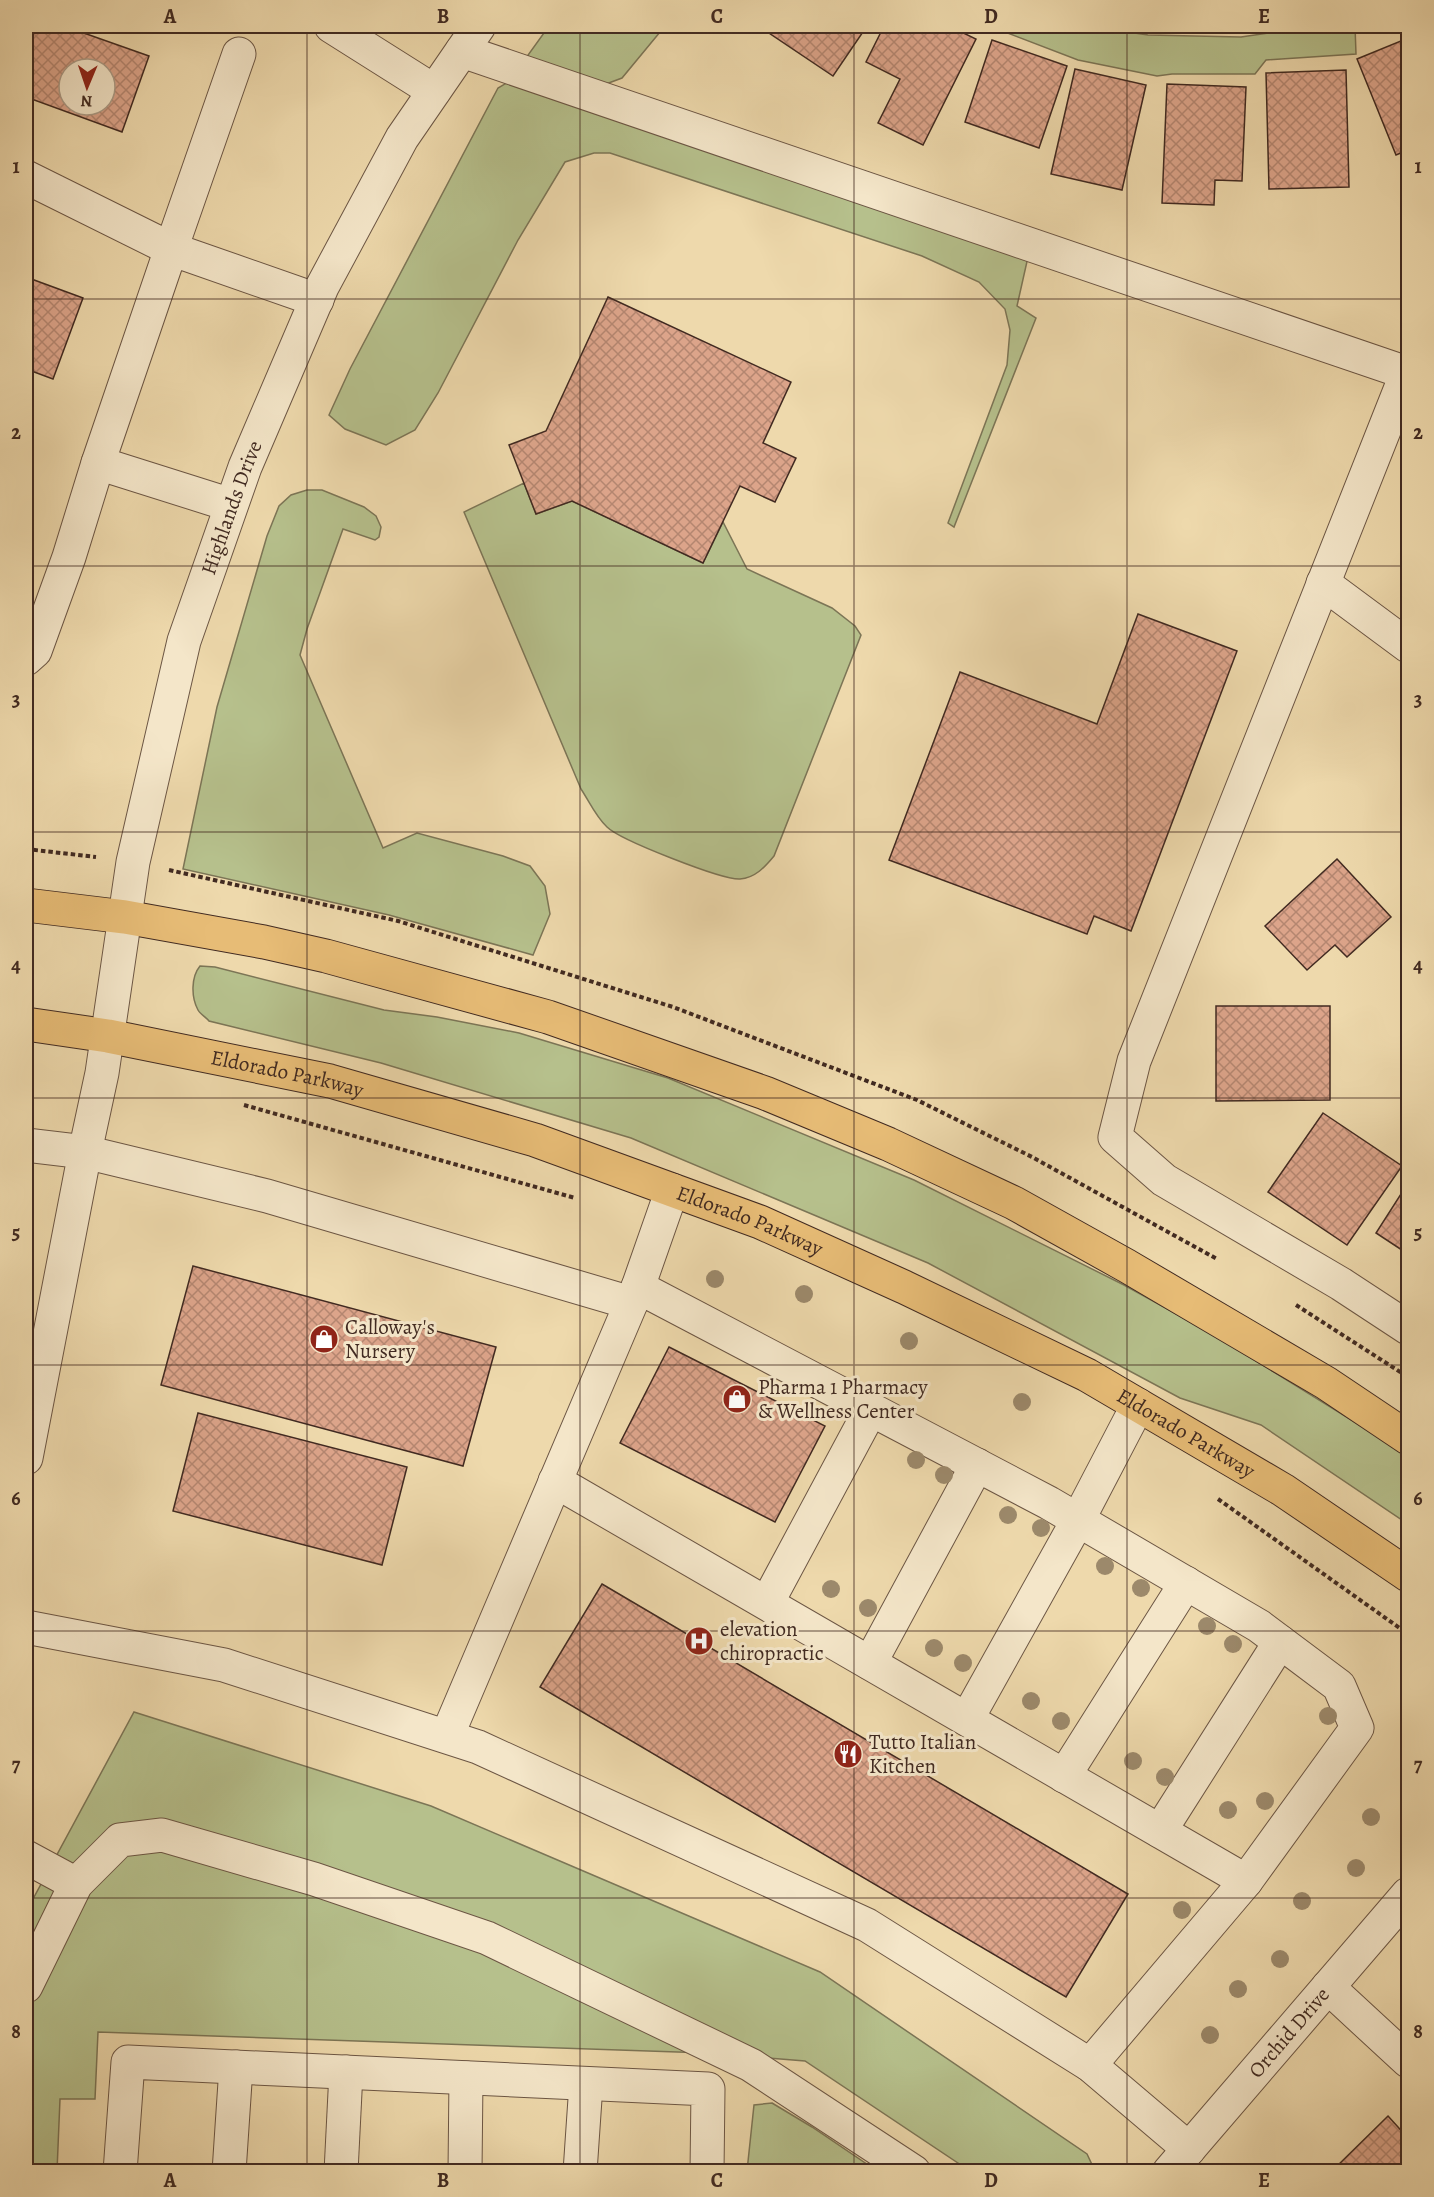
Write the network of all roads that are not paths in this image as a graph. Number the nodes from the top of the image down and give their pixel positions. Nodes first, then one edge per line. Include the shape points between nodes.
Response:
1 (331, 26) edge
2 (470, 38) edge
3 (238, 54) dead end
4 (434, 91) junction
5 (26, 177) edge
6 (171, 249) junction
7 (317, 300) junction
8 (1408, 372) edge
9 (98, 463) junction
10 (231, 505) junction
11 (1323, 583) junction
12 (1408, 646) edge
13 (26, 659) edge
14 (26, 905) edge
15 (124, 917) junction
16 (26, 1024) edge
17 (108, 1036) junction
18 (26, 1144) edge
19 (85, 1152) junction
20 (672, 1190) junction
21 (634, 1295) junction
22 (1408, 1328) edge
23 (1138, 1405) junction
24 (870, 1409) junction
25 (1408, 1438) edge
26 (26, 1458) edge
27 (977, 1465) junction
28 (555, 1481) junction
29 (1078, 1520) junction
30 (1408, 1575) edge
31 (1186, 1583) junction
32 (767, 1603) junction
33 (26, 1627) edge
34 (1280, 1642) junction
35 (870, 1663) junction
36 (967, 1719) junction
37 (447, 1736) junction
38 (1064, 1776) junction
39 (1160, 1831) junction
40 (26, 1857) edge
41 (1246, 1881) junction
42 (76, 1884) junction
43 (1408, 1894) edge
44 (26, 1986) edge
45 (1328, 1987) junction
46 (1408, 2061) edge
47 (751, 2065) junction
48 (1090, 2065) junction
49 (236, 2067) junction
50 (346, 2072) junction
51 (466, 2078) junction
52 (586, 2084) junction
53 (708, 2089) junction
54 (1179, 2160) edge
55 (120, 2172) edge
56 (229, 2172) edge
57 (341, 2172) edge
58 (465, 2172) edge
59 (580, 2172) edge
60 (707, 2172) edge
61 (914, 2172) edge

1 - 4 street
2 - 4 street, Highlands Drive
2 - 8 street
3 - 6 street
4 - 7 street, Highlands Drive via 402,138
5 - 6 street
6 - 7 street
6 - 9 street
7 - 10 street, Highlands Drive
8 - 11 street
9 - 10 street
9 - 13 street via 35,651
10 - 15 street, Highlands Drive via 184,641
11 - 12 street
11 - 22 street via 1134,1061 1115,1137 1164,1180
14 - 15 main road
15 - 17 street, Highlands Drive
15 - 25 main road via 326,956 525,1011 830,1119 1014,1203 1326,1383
16 - 17 main road, Eldorado Parkway
17 - 19 street, Highlands Drive
17 - 20 main road, Eldorado Parkway via 330,1081 535,1140
18 - 19 street
19 - 21 street via 267,1196
19 - 26 street, Highlands Drive
20 - 21 street
20 - 23 main road, Eldorado Parkway via 760,1222 904,1287 1087,1375
21 - 24 street
21 - 28 street
23 - 29 street
23 - 30 main road, Eldorado Parkway via 1283,1490
24 - 27 street
24 - 32 street
27 - 29 street
27 - 35 street
28 - 32 street
28 - 37 street
29 - 31 street
29 - 36 street
31 - 34 street
31 - 38 street
32 - 35 street
33 - 37 street via 224,1665
34 - 39 street
34 - 41 street via 1339,1686 1357,1728
35 - 36 street
36 - 38 street
37 - 48 street via 867,1925
38 - 39 street
39 - 41 street
40 - 42 street
41 - 48 street
42 - 44 street
42 - 47 street via 120,1840 162,1835 216,1849 487,1938
43 - 45 street, Orchid Drive
45 - 46 street
45 - 54 street, Orchid Drive
47 - 53 street
47 - 61 street
48 - 54 street
49 - 50 street
49 - 55 street via 129,2062
49 - 56 street
50 - 51 street
50 - 57 street
51 - 52 street
51 - 58 street
52 - 53 street
52 - 59 street
53 - 60 street

